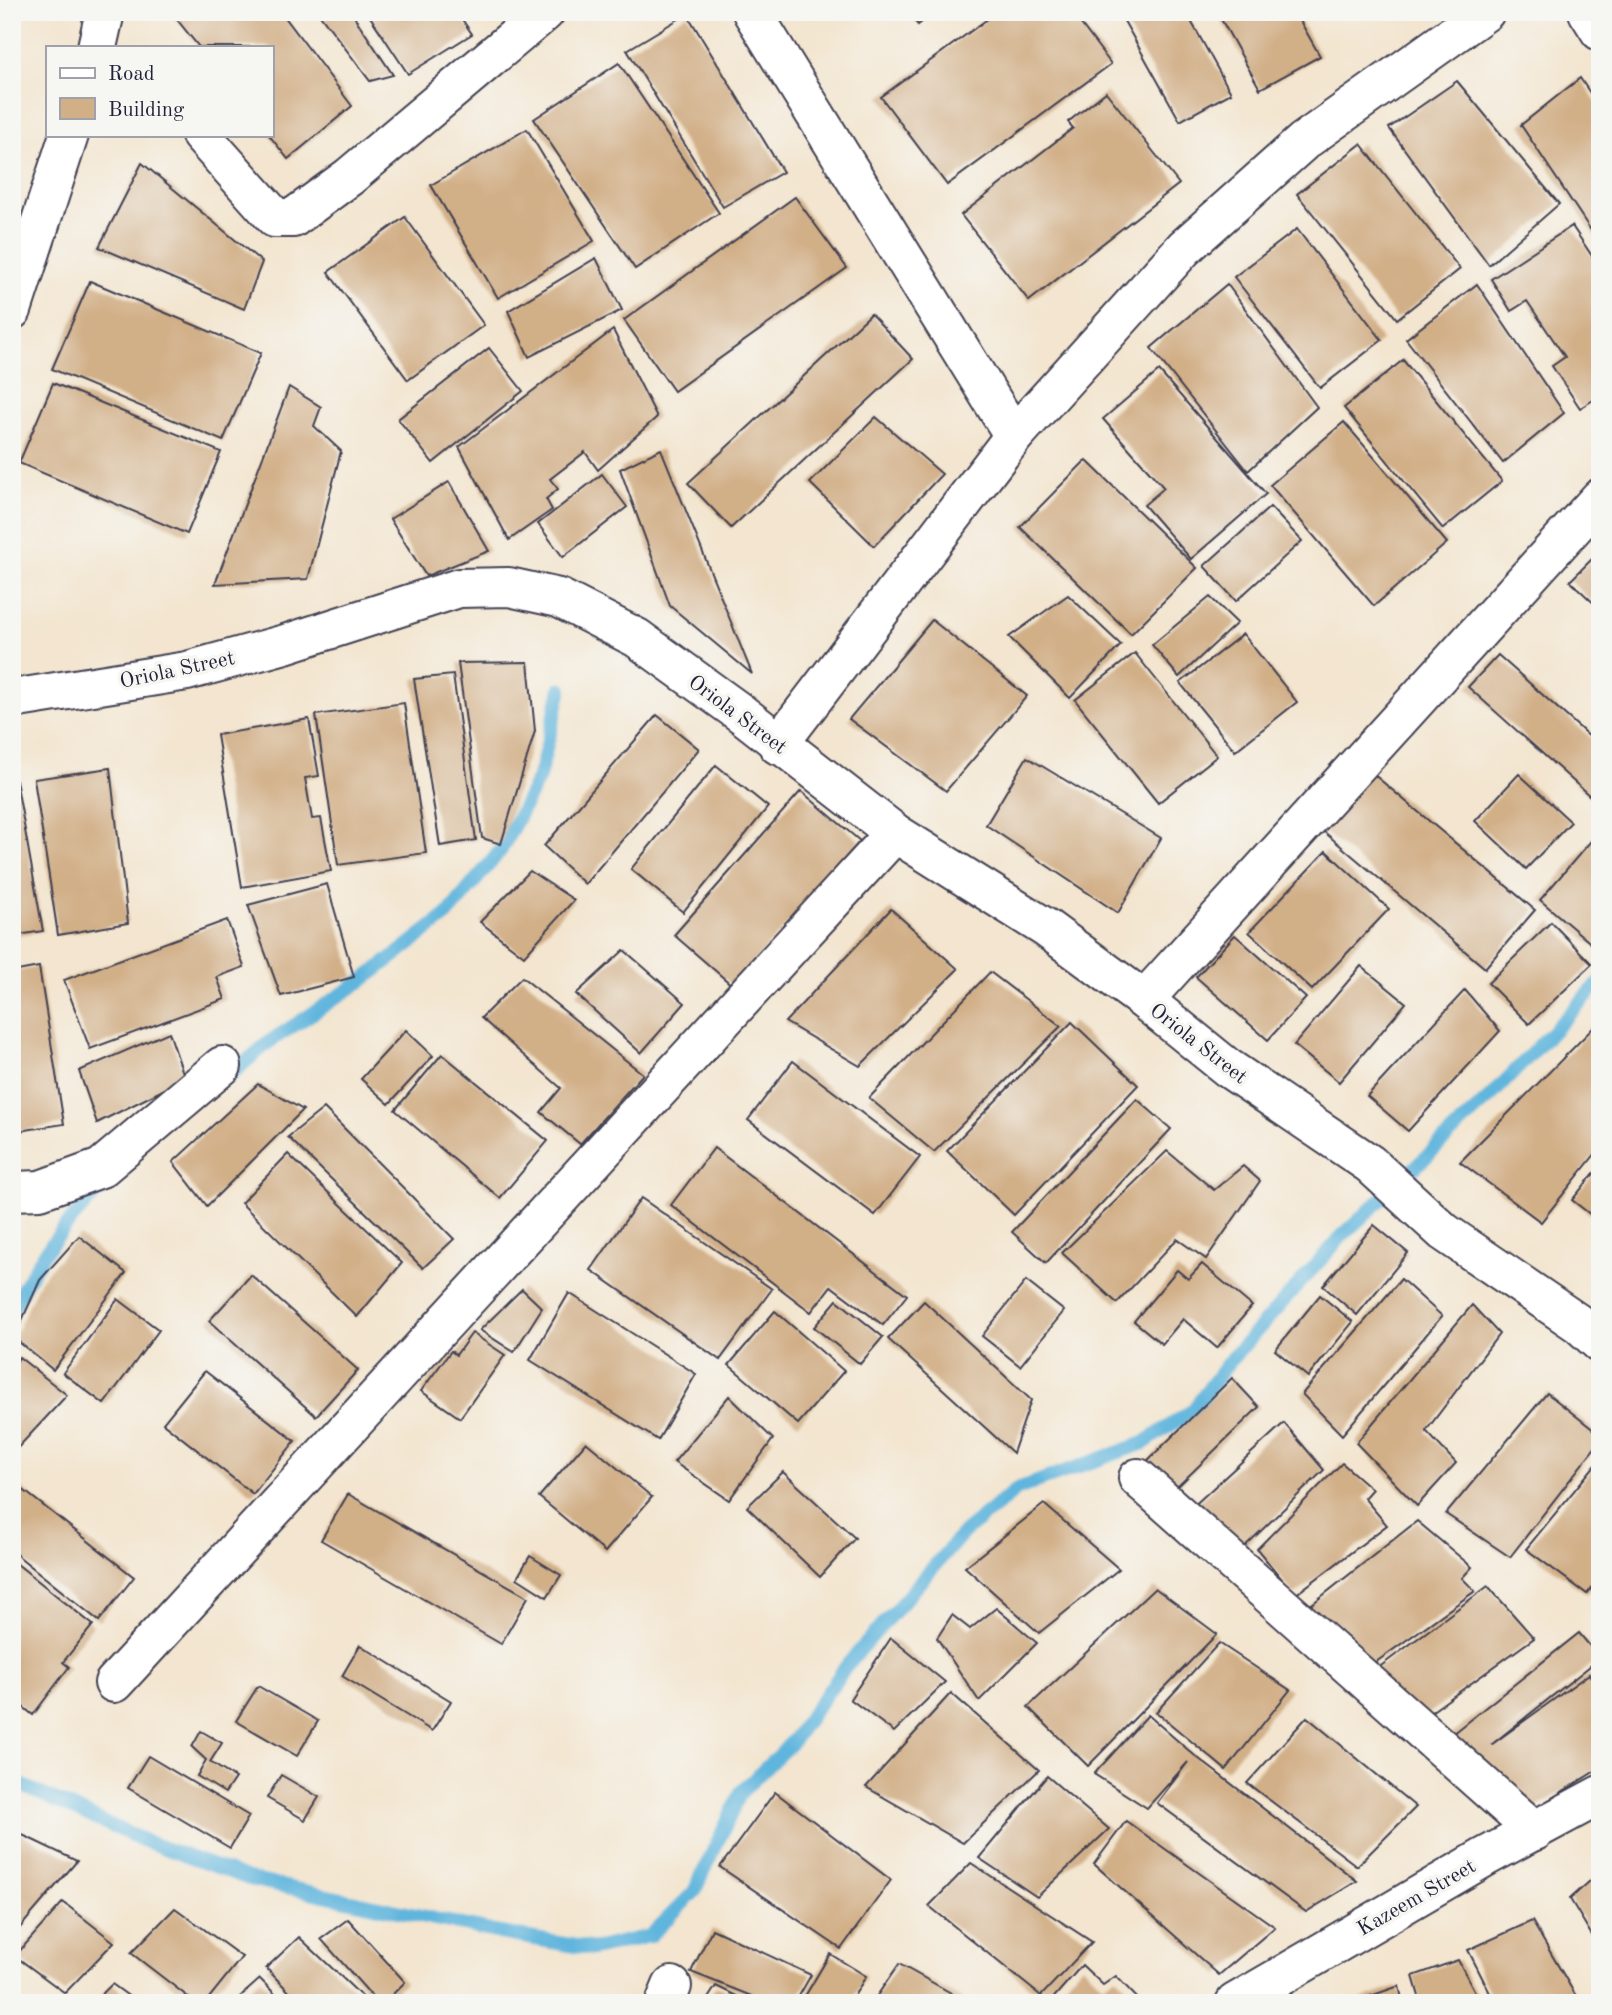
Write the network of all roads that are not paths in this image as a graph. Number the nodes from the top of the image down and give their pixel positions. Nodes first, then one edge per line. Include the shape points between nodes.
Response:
1 (545, 12) edge
2 (751, 12) edge
3 (1485, 12) edge
4 (1588, 12) edge
5 (1600, 31) edge
6 (69, 136) edge
7 (202, 136) edge
8 (12, 310) edge
9 (1014, 436) junction
10 (1600, 498) edge
11 (12, 699) edge
12 (778, 745) junction
13 (895, 833) junction
14 (1144, 1000) junction
15 (222, 1066) dead end
16 (12, 1191) edge
17 (1600, 1343) edge
18 (1139, 1478) dead end
19 (114, 1683) dead end
20 (1600, 1794) edge
21 (1535, 1831) junction
22 (1235, 2003) edge

1 - 7 street via 349,177 293,218 275,218
2 - 9 street
3 - 9 street via 1304,141 1239,197 1184,248
4 - 5 street
6 - 8 street
9 - 12 street
10 - 14 street
11 - 12 street, Oriola Street via 187,671 459,588 509,587 559,598 637,638 743,714
12 - 13 street, Oriola Street
13 - 14 street, Oriola Street via 1046,928
13 - 19 street
14 - 17 street, Oriola Street via 1228,1069 1370,1164 1444,1232
15 - 16 street via 101,1167 40,1189
18 - 21 street
20 - 21 street, Kazeem Street
21 - 22 street, Kazeem Street

